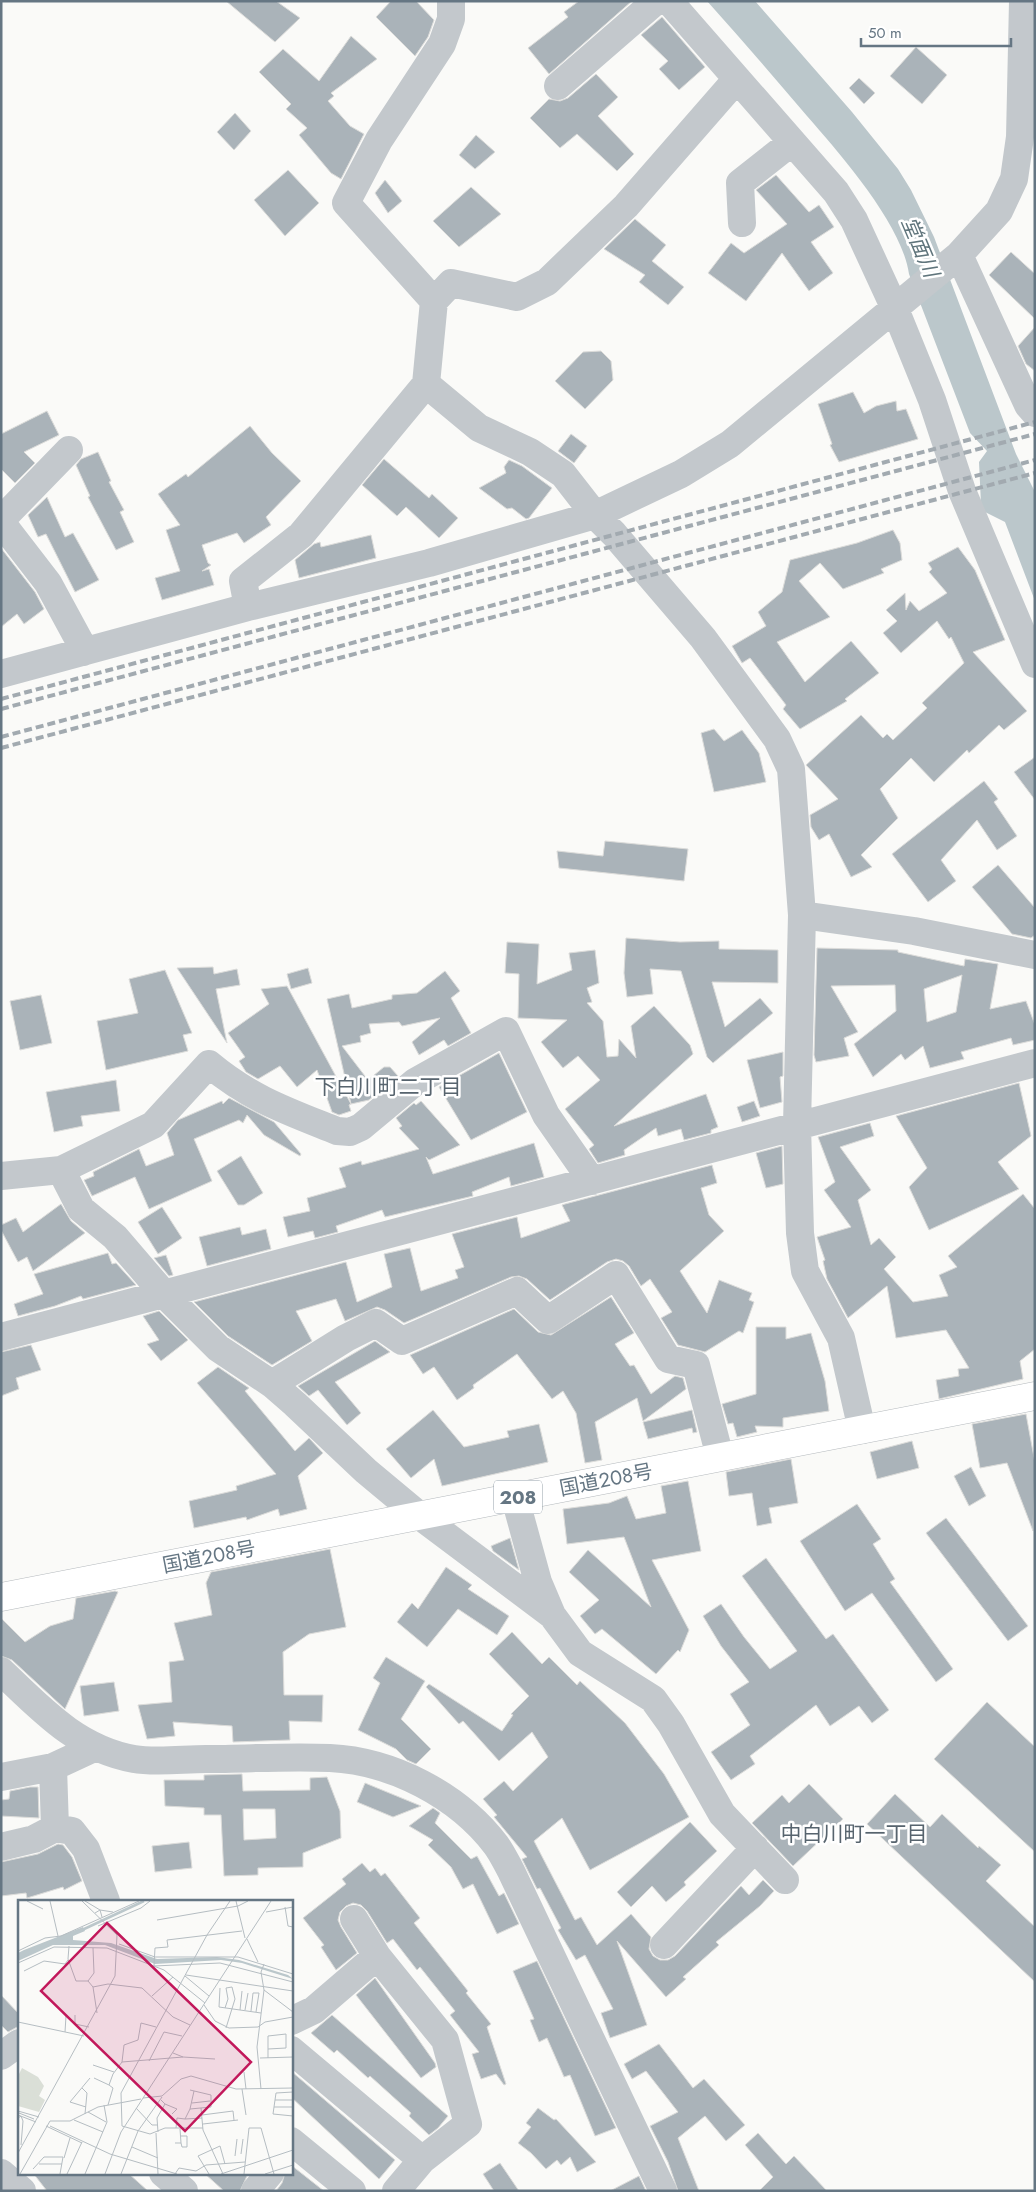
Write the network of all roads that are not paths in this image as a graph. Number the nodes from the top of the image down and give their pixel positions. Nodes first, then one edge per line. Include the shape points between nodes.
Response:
1 (451, 1) edge
2 (656, 1) edge
3 (669, 1) edge
4 (1023, 1) edge
5 (736, 80) junction
6 (558, 86) dead end
7 (792, 142) junction
8 (742, 223) dead end
9 (959, 255) junction
10 (434, 301) junction
11 (895, 309) junction
12 (426, 384) junction
13 (1035, 413) edge
14 (69, 450) dead end
15 (595, 515) junction
16 (1, 521) edge
17 (248, 607) junction
18 (83, 652) junction
19 (1035, 664) edge
20 (1, 674) edge
21 (802, 915) junction
22 (1035, 954) edge
23 (1035, 1063) edge
24 (797, 1125) junction
25 (61, 1170) junction
26 (1, 1176) edge
27 (592, 1181) junction
28 (164, 1294) junction
29 (1, 1337) edge
30 (272, 1384) junction
31 (1035, 1396) edge
32 (862, 1430) junction
33 (720, 1458) junction
34 (514, 1498) junction
35 (420, 1516) junction
36 (1, 1597) edge
37 (552, 1615) junction
38 (1, 1671) edge
39 (96, 1747) junction
40 (53, 1767) junction
41 (1, 1777) edge
42 (55, 1828) junction
43 (1, 1847) edge
44 (755, 1848) junction
45 (785, 1880) dead end
46 (106, 1900) edge
47 (354, 1919) dead end
48 (664, 1945) dead end
49 (378, 1956) junction
50 (292, 2021) edge
51 (18, 2044) edge
52 (292, 2051) edge
53 (1, 2056) edge
54 (292, 2144) edge
55 (422, 2160) junction
56 (1, 2173) edge
57 (164, 2174) edge
58 (269, 2174) edge
59 (22, 2191) edge
60 (184, 2191) edge
61 (255, 2191) edge
62 (352, 2191) edge
63 (396, 2191) edge
64 (663, 2191) edge

1 - 10 street via 451,19 442,44 380,140 346,203
2 - 6 street
3 - 5 street
4 - 9 street via 1020,137 1014,179 999,211
5 - 7 street
5 - 10 street via 626,206 547,282 517,297 451,283
7 - 8 street via 740,183
7 - 11 street via 836,192 854,220
9 - 11 street
9 - 13 street via 1028,405
10 - 12 street
11 - 15 street via 730,444 682,474
11 - 19 street via 932,400 962,491
12 - 15 street via 479,428 530,452 563,474
12 - 17 street via 302,535 243,580
14 - 16 street
15 - 17 street via 429,563
15 - 21 street via 704,638 777,739 791,769
16 - 18 street via 48,583
17 - 18 street
18 - 20 street
21 - 22 street via 914,931
21 - 24 street
23 - 24 street
24 - 27 street
24 - 32 street via 800,1233 805,1271 841,1338
25 - 26 street
25 - 27 street via 153,1125 209,1064 230,1082 263,1102 337,1131 350,1132 361,1127 415,1082 506,1032 546,1115
25 - 28 street via 81,1209 115,1237
27 - 28 street
28 - 29 street
28 - 30 street via 218,1348
30 - 33 street via 376,1323 402,1342 517,1291 548,1320 616,1274 668,1359 696,1365
30 - 35 street
31 - 32 highway, 国道208号 / 208
32 - 33 highway, 国道208号 / 208
33 - 34 highway, 国道208号 / 208
34 - 35 highway, 国道208号 / 208
34 - 37 street via 538,1582
35 - 36 highway, 国道208号 / 208
35 - 37 street
37 - 44 street via 580,1653 653,1699 722,1814
38 - 39 street via 51,1719
39 - 40 street
39 - 64 street via 134,1759 331,1758 367,1764 402,1774 472,1818 496,1845 512,1871
40 - 41 street
40 - 42 street
42 - 43 street via 34,1839
42 - 46 street via 72,1831 86,1849
44 - 45 street
44 - 48 street
47 - 49 street
49 - 50 street via 314,2010
49 - 55 street via 445,2040 468,2124
51 - 53 street
52 - 55 street
54 - 62 street
55 - 63 street
56 - 59 street
57 - 60 street
58 - 61 street

